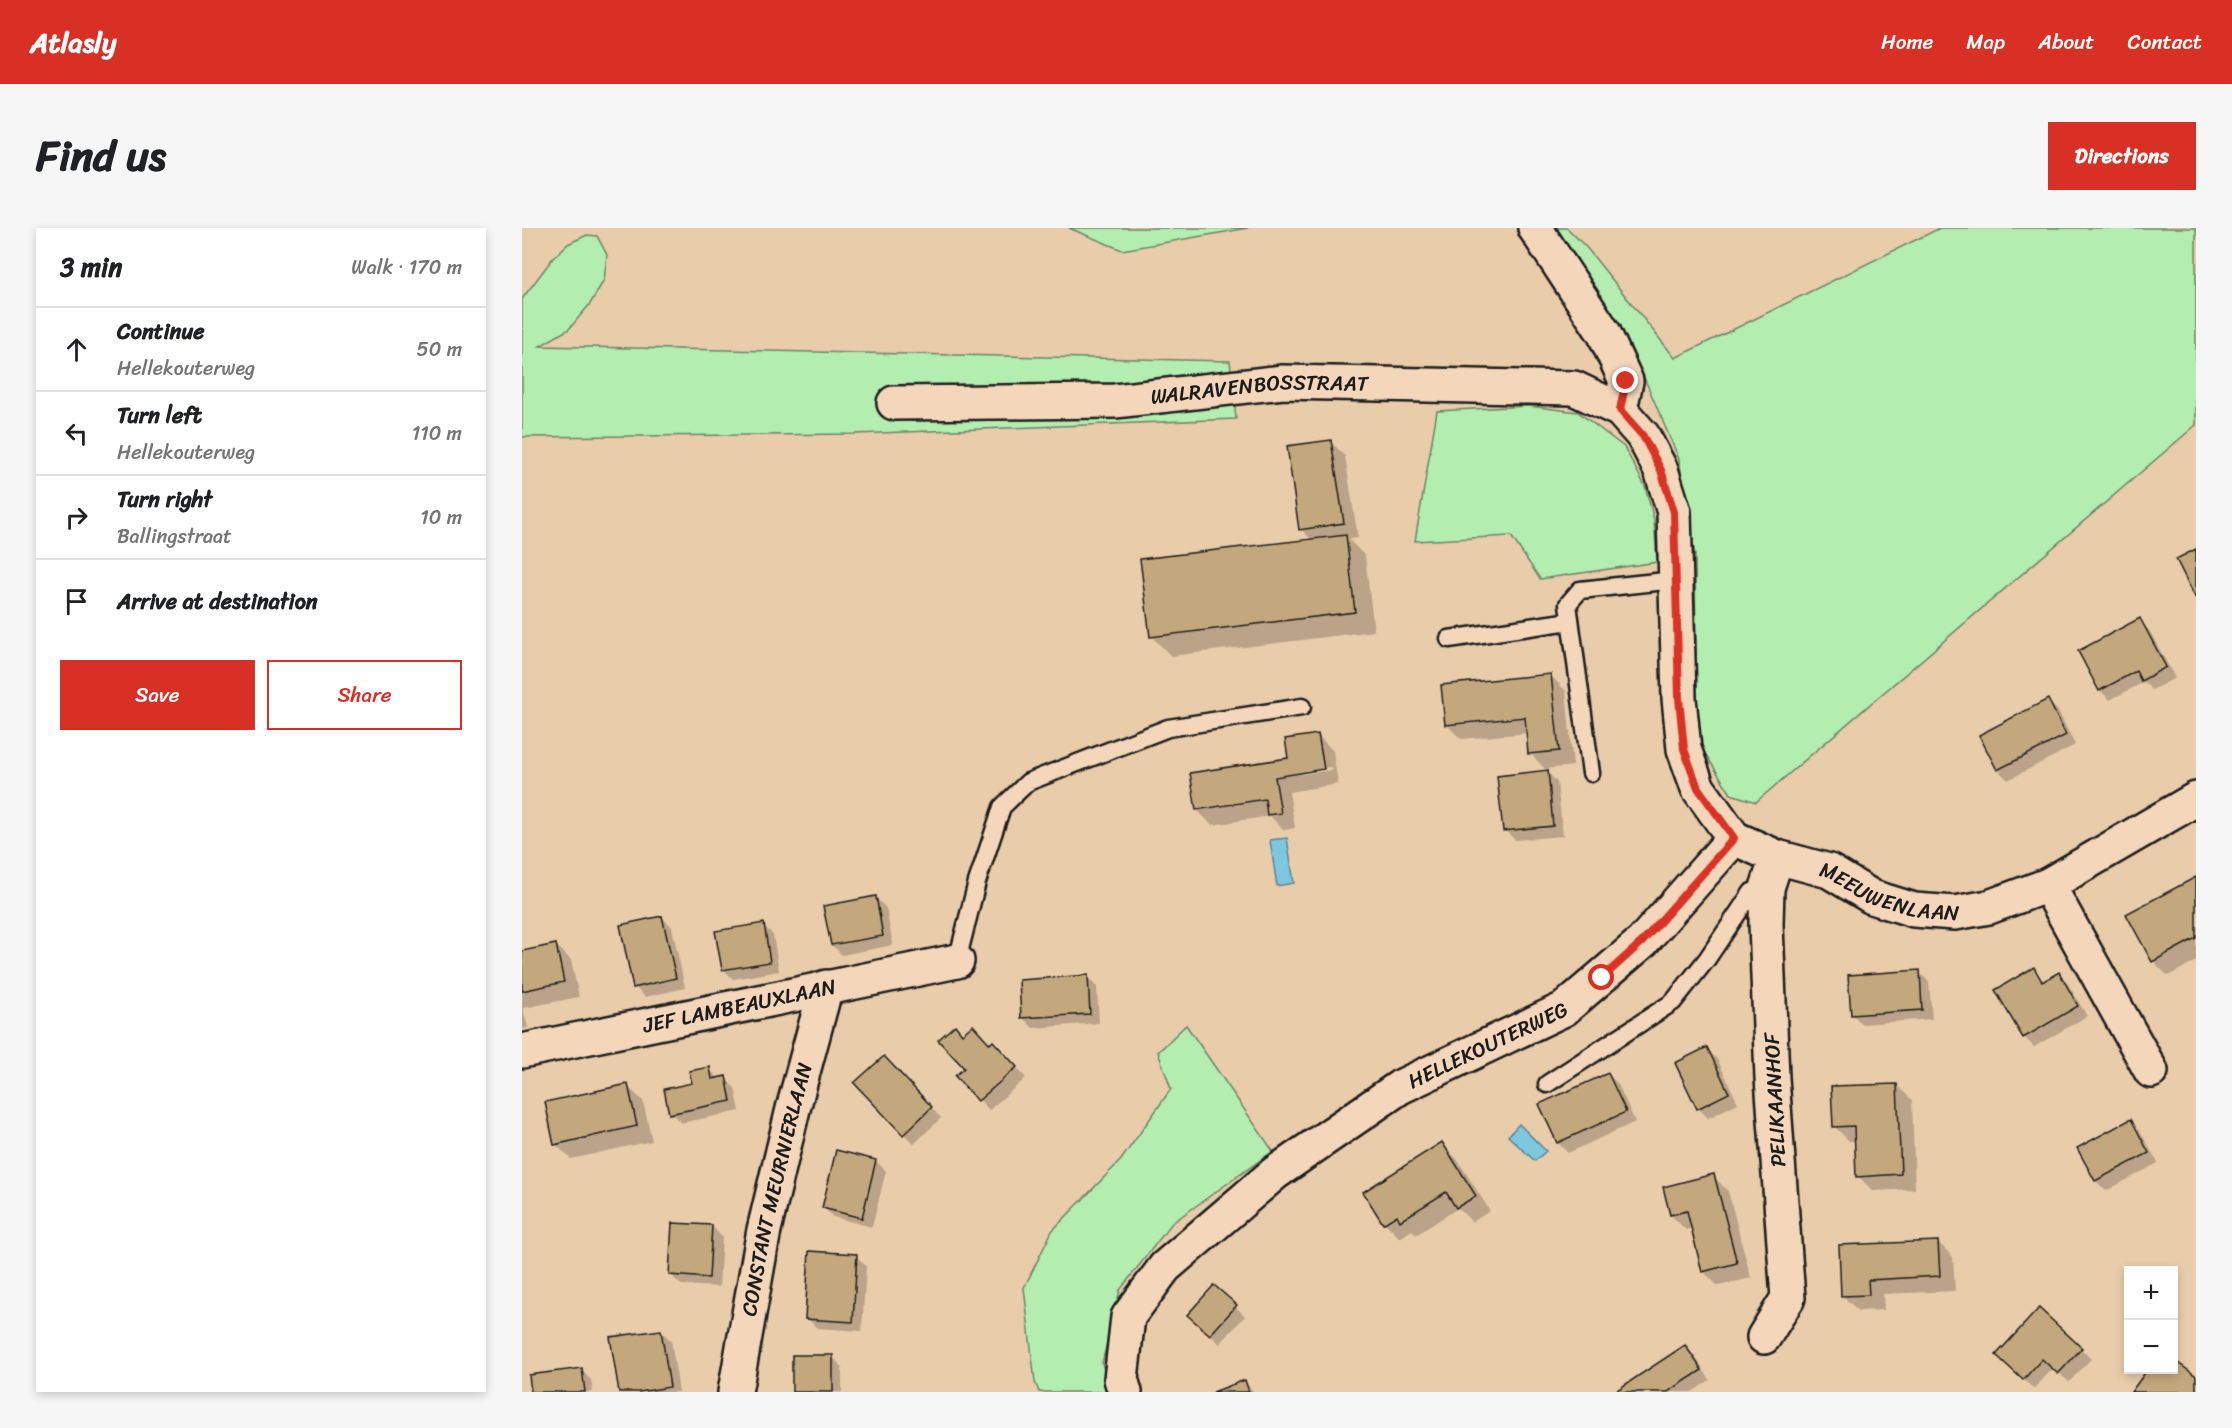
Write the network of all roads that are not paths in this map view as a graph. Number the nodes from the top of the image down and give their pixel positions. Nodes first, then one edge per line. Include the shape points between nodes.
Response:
1 (1535, 228) edge
2 (894, 403) dead end
3 (1620, 410) junction
4 (1675, 580) junction
5 (1570, 621) junction
6 (1449, 639) dead end
7 (1302, 707) dead end
8 (1591, 773) dead end
9 (2196, 799) edge
10 (1734, 838) junction
11 (1777, 857) junction
12 (2048, 885) junction
13 (1767, 888) junction
14 (957, 962) joint
15 (826, 987) junction
16 (522, 1051) edge
17 (2151, 1071) dead end
18 (1546, 1084) dead end
19 (1764, 1337) dead end
20 (735, 1392) edge
21 (1125, 1392) edge

1 - 3 street via 1608,342 1626,381
2 - 3 street, WALRAVENBOSSTRAAT via 1115,401 1282,382 1574,388
3 - 4 street via 1643,436 1661,470 1674,512
4 - 5 lane via 1580,590 1568,603
4 - 10 street via 1684,749 1698,788
5 - 6 lane
5 - 8 lane
7 - 14 lane via 1168,728 1028,782 1002,807 977,882
9 - 12 street, MEEUWENLAAN
10 - 11 street, MEEUWENLAAN
10 - 21 street, HELLEKOUTERWEG via 1642,942 1564,1009 1400,1087 1275,1173 1165,1267 1128,1317 1121,1379
11 - 12 street, MEEUWENLAAN via 1829,871 1872,897 1914,910 1955,913 1989,907
11 - 13 street, PELIKAANHOF
12 - 17 street
13 - 18 lane via 1752,892 1673,1002
13 - 19 street, PELIKAANHOF via 1772,1078 1788,1298
14 - 15 street, JEF LAMBEAUXLAAN
15 - 16 street, JEF LAMBEAUXLAAN
15 - 20 street, CONSTANT MEURNIERLAAN via 764,1230

